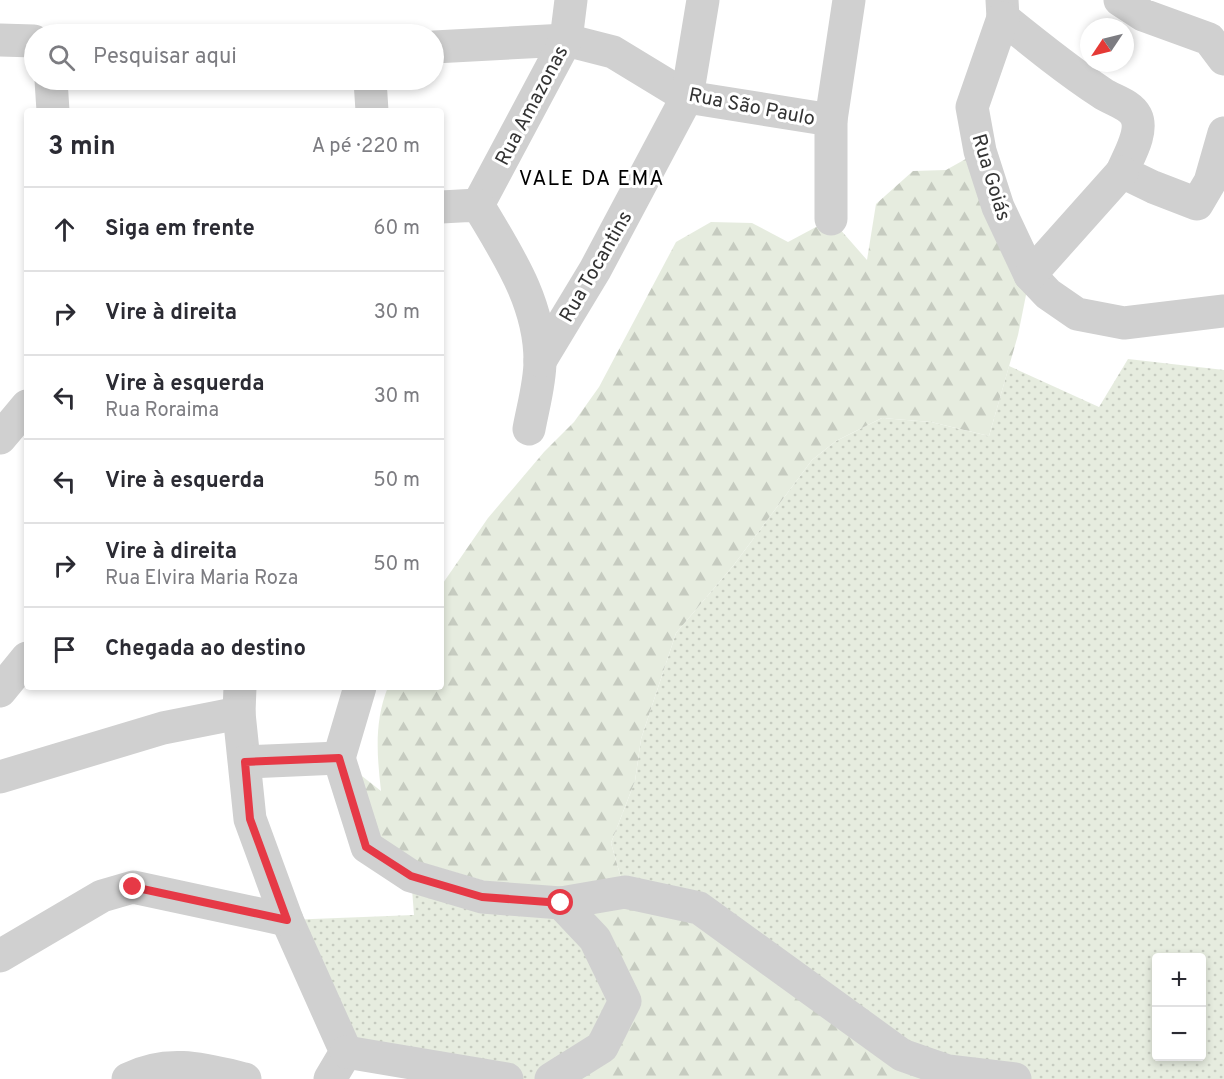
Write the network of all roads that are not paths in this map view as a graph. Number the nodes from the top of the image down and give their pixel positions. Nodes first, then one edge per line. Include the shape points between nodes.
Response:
1 (571, 0) edge
2 (703, 0) edge
3 (849, 0) edge
4 (1120, 0) edge
5 (1002, 9) edge
6 (0, 40) edge
7 (567, 40) junction
8 (24, 41) edge
9 (444, 46) edge
10 (1224, 59) edge
11 (51, 90) edge
12 (371, 90) edge
13 (687, 97) junction
14 (52, 108) edge
15 (372, 108) edge
16 (831, 120) junction
17 (1224, 133) edge
18 (1122, 172) junction
19 (478, 205) junction
20 (444, 207) edge
21 (831, 219) dead end
22 (1030, 275) junction
23 (1224, 311) edge
24 (540, 361) junction
25 (24, 410) edge
26 (529, 429) dead end
27 (0, 438) edge
28 (24, 662) edge
29 (359, 690) edge
30 (0, 691) edge
31 (239, 700) edge
32 (339, 758) junction
33 (245, 762) junction
34 (0, 777) edge
35 (561, 903) junction
36 (287, 920) junction
37 (0, 956) edge
38 (338, 1066) edge
39 (128, 1079) edge
40 (245, 1079) edge
41 (507, 1079) edge
42 (551, 1079) edge
43 (1015, 1079) edge

1 - 7 street, Rua Amazonas
2 - 13 street, Rua Tocantins
3 - 16 street
4 - 10 street via 1143,15 1209,39
5 - 18 street via 1075,75 1135,115 1138,127
5 - 22 street, Rua Goiás via 972,107 980,151 998,207
6 - 8 street
7 - 9 street, Rua São Paulo
7 - 13 street, Rua São Paulo via 613,52
7 - 19 street, Rua Amazonas
11 - 14 street
12 - 15 street
13 - 16 street, Rua São Paulo
13 - 24 street, Rua Tocantins via 595,270
16 - 21 street
17 - 18 street via 1210,182 1197,204
18 - 22 street
19 - 20 street
19 - 24 street via 534,309
22 - 23 street, Rua Goiás via 1048,294 1077,314 1124,324
24 - 26 street
25 - 27 street
28 - 30 street
29 - 32 street
31 - 33 street
31 - 34 street via 163,728
32 - 33 street
32 - 35 street via 366,847 411,876 482,897
33 - 36 street via 250,819
35 - 42 street via 595,939 625,1000 602,1047
35 - 43 street via 625,892 699,908 902,1055 948,1071
36 - 37 street via 133,887 102,896
36 - 38 street
38 - 41 street
39 - 40 street via 167,1066

